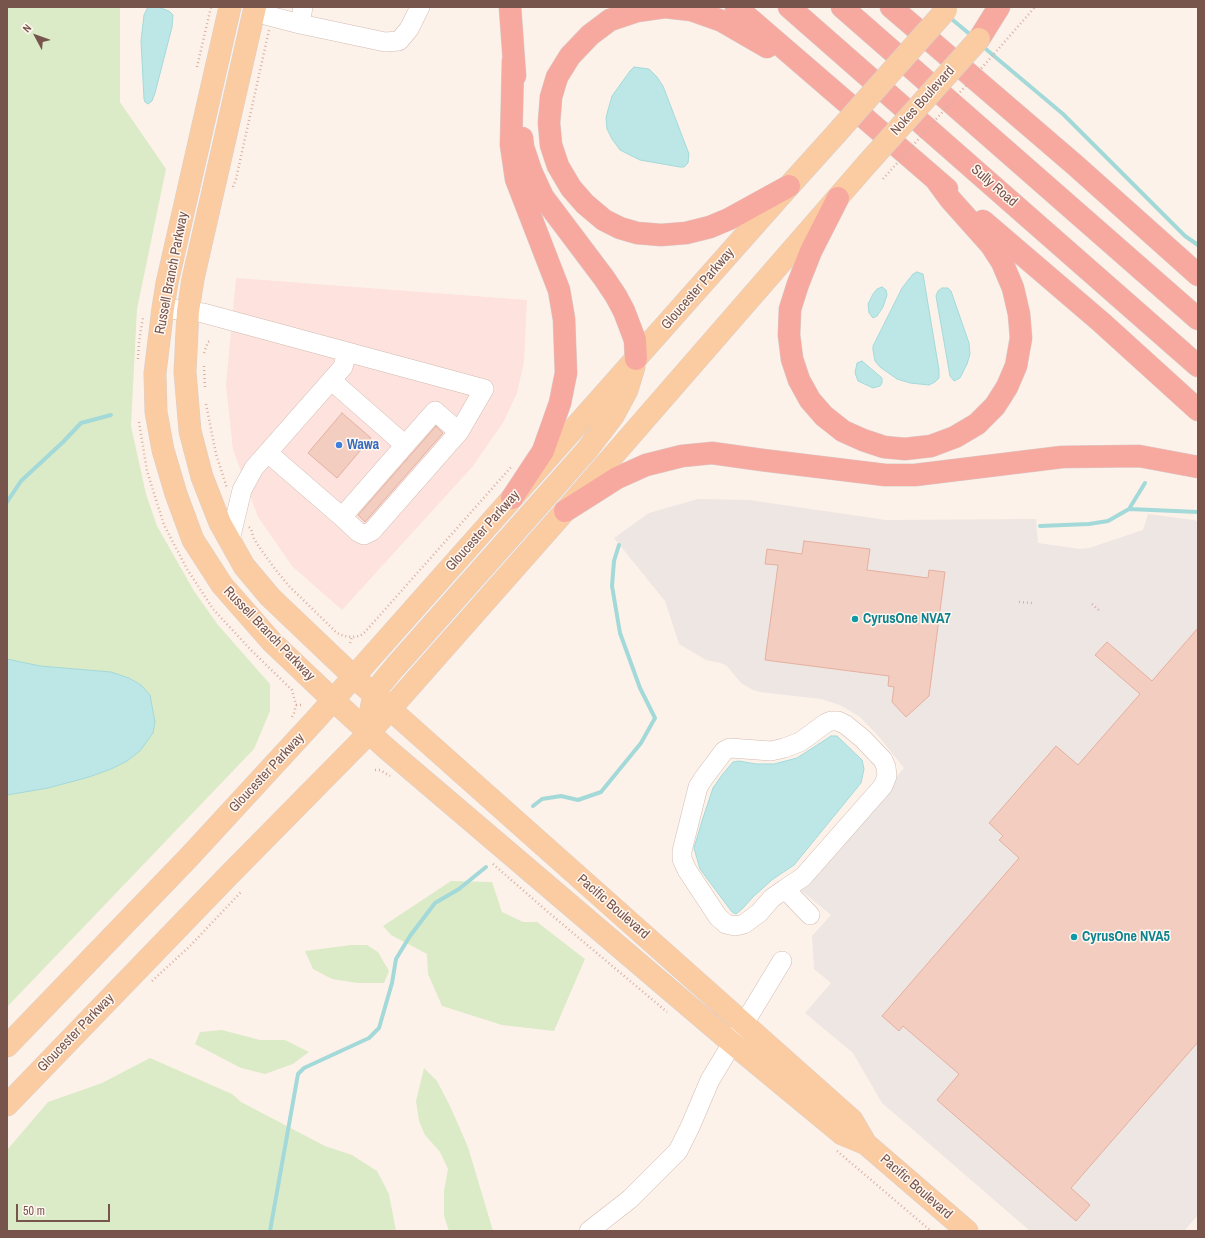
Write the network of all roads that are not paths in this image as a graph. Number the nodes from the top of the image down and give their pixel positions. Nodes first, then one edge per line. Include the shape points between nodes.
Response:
1 (230, 7) edge
2 (420, 7) edge
3 (510, 7) edge
4 (665, 7) edge
5 (736, 7) edge
6 (789, 7) edge
7 (842, 7) edge
8 (891, 7) edge
9 (999, 7) edge
10 (1010, 7) edge
11 (947, 8) edge
12 (255, 10) edge
13 (301, 16) edge
14 (979, 39) junction
15 (514, 61) junction
16 (820, 80) junction
17 (936, 180) junction
18 (788, 186) junction
19 (838, 198) junction
20 (1198, 275) edge
21 (162, 308) junction
22 (188, 310) junction
23 (1198, 319) edge
24 (347, 352) junction
25 (636, 359) junction
26 (1198, 366) edge
27 (332, 381) junction
28 (1198, 410) edge
29 (459, 432) junction
30 (405, 445) junction
31 (268, 453) junction
32 (1198, 467) edge
33 (512, 498) junction
34 (565, 511) junction
35 (342, 517) junction
36 (230, 540) junction
37 (354, 677) junction
38 (333, 700) junction
39 (382, 702) junction
40 (369, 733) junction
41 (785, 889) junction
42 (810, 915) dead end
43 (782, 961) dead end
44 (744, 1023) junction
45 (732, 1043) junction
46 (7, 1046) edge
47 (7, 1105) edge
48 (866, 1144) junction
49 (589, 1231) edge
50 (967, 1231) edge

1 - 21 main road, Russell Branch Parkway
2 - 13 street via 409,30 399,41 385,42
3 - 15 highway
4 - 16 highway via 691,10 722,21
4 - 18 highway via 637,11 610,20 590,35 570,56 557,77 551,97 551,145 558,166 571,188 604,220 637,233 661,235 686,233 710,227
5 - 16 highway
6 - 26 highway, Sully Road
7 - 23 highway
8 - 20 highway
9 - 14 highway
10 - 14 main road, Nokes Boulevard
11 - 18 main road, Gloucester Parkway, bridge
12 - 13 street
12 - 22 main road, Russell Branch Parkway
14 - 19 main road, Nokes Boulevard, bridge
15 - 25 highway via 523,147 531,171 543,197 616,296 635,340
15 - 33 highway via 511,145 516,179 559,290 564,319 566,373 560,403 543,451
16 - 17 highway
17 - 19 highway via 991,245 1002,262 1020,314 1022,338 1016,366 995,406 977,424 955,437 931,446 905,449 884,447 843,431 824,416 810,400 799,380 792,359 789,335 790,309 811,251
17 - 28 highway
18 - 25 main road, Gloucester Parkway
19 - 34 main road, Gloucester Parkway
21 - 22 street
21 - 38 main road, Russell Branch Parkway via 155,373 156,412 163,450 193,540 222,585 272,642
22 - 24 street
22 - 36 main road, Russell Branch Parkway via 185,372 190,431 202,477 220,523
24 - 27 street via 343,367
24 - 29 street via 484,389
25 - 33 main road, Gloucester Parkway
25 - 39 main road via 627,390 613,416 587,450 380,685
27 - 30 street
27 - 31 street
29 - 30 street via 435,411
29 - 35 street via 372,531 364,535
30 - 35 street
31 - 35 street
31 - 36 street via 254,468 242,490
32 - 34 highway via 1139,456 1062,457 915,475 885,475 712,453 682,456 646,465 617,478
33 - 37 main road, Gloucester Parkway
34 - 39 main road, Gloucester Parkway
36 - 37 main road, Russell Branch Parkway via 244,566 270,597
37 - 38 main road, Gloucester Parkway
37 - 39 main road, Pacific Boulevard
38 - 40 main road, Russell Branch Parkway
38 - 46 main road, Gloucester Parkway via 190,856
39 - 40 main road, Gloucester Parkway
39 - 44 main road, Pacific Boulevard
40 - 45 main road, Pacific Boulevard
40 - 47 main road, Gloucester Parkway
41 - 41 street via 803,876 883,786 887,776 883,760 863,739 838,721 826,723 800,742 784,748 771,751 730,748 724,752 698,788 682,859 718,917 726,924 744,924
41 - 42 street
43 - 44 street
44 - 45 street
44 - 48 main road, Pacific Boulevard via 852,1120
45 - 48 main road, Pacific Boulevard via 842,1134
45 - 49 street via 710,1080 678,1151 630,1198
48 - 50 main road, Pacific Boulevard

